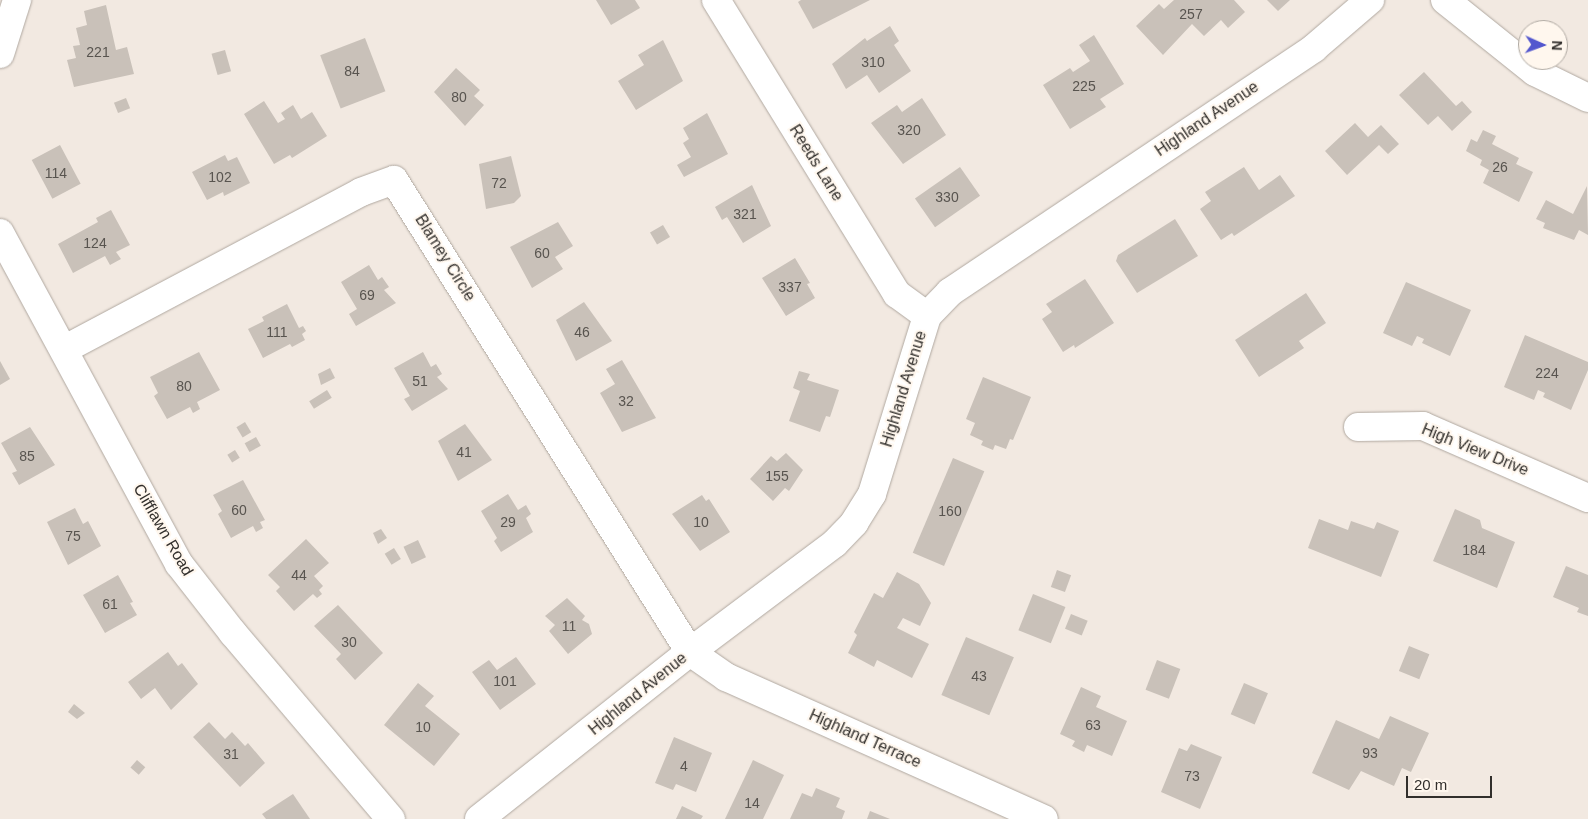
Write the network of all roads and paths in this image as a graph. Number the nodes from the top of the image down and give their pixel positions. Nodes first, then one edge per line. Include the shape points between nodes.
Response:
1 (17, 0) edge
2 (716, 0) edge
3 (1370, 0) edge
4 (1445, 0) edge
5 (0, 54) edge
6 (1588, 98) edge
7 (0, 233) edge
8 (927, 316) junction
9 (65, 349) junction
10 (1358, 427) dead end
11 (1588, 498) edge
12 (690, 652) junction
13 (390, 819) edge
14 (478, 819) edge
15 (1044, 819) edge

1 - 5 street via 9,35
2 - 8 street, Reeds Lane via 897,294
3 - 8 street, Highland Avenue via 1314,48 969,277
4 - 6 street via 1535,72
7 - 9 street, Clifflawn Road
8 - 12 street, Highland Avenue via 872,494 854,523 835,543
9 - 12 street, Blamey Circle via 361,192 394,180
9 - 13 street, Clifflawn Road via 179,564
10 - 11 street, High View Drive via 1422,426
12 - 14 street, Highland Avenue
12 - 15 street, Highland Terrace via 726,677

